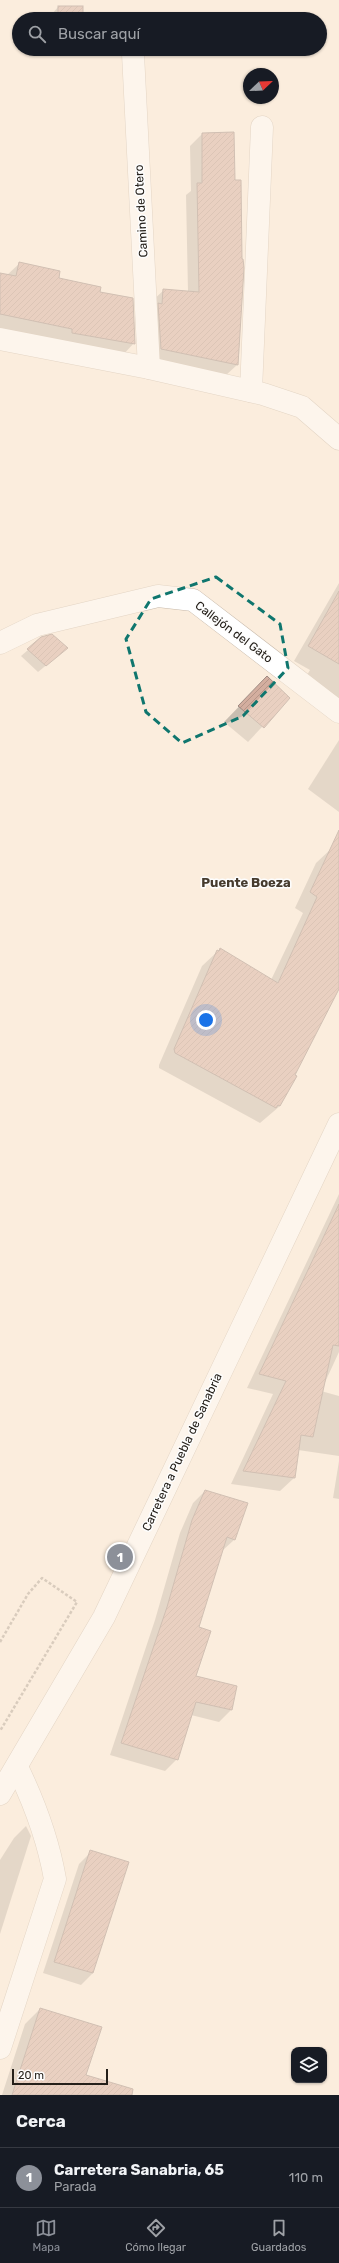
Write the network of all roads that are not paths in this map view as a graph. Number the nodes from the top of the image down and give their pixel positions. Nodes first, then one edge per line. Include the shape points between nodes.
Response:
1 (134, 56) edge
2 (262, 127) dead end
3 (0, 339) edge
4 (149, 368) junction
5 (251, 391) junction
6 (339, 439) edge
7 (0, 643) edge
8 (339, 712) edge
9 (339, 1124) edge
10 (17, 1767) junction
11 (0, 1794) edge
12 (0, 2048) edge

1 - 4 street, Camino de Otero
2 - 5 street
3 - 4 street
4 - 5 street
5 - 6 street via 302,407
7 - 8 street, Callejón del Gato via 37,625 158,596 193,600
9 - 10 street, Carretera a Puebla de Sanabria via 104,1617
10 - 11 street, Carretera a Puebla de Sanabria
10 - 12 street via 36,1808 50,1850 55,1879

